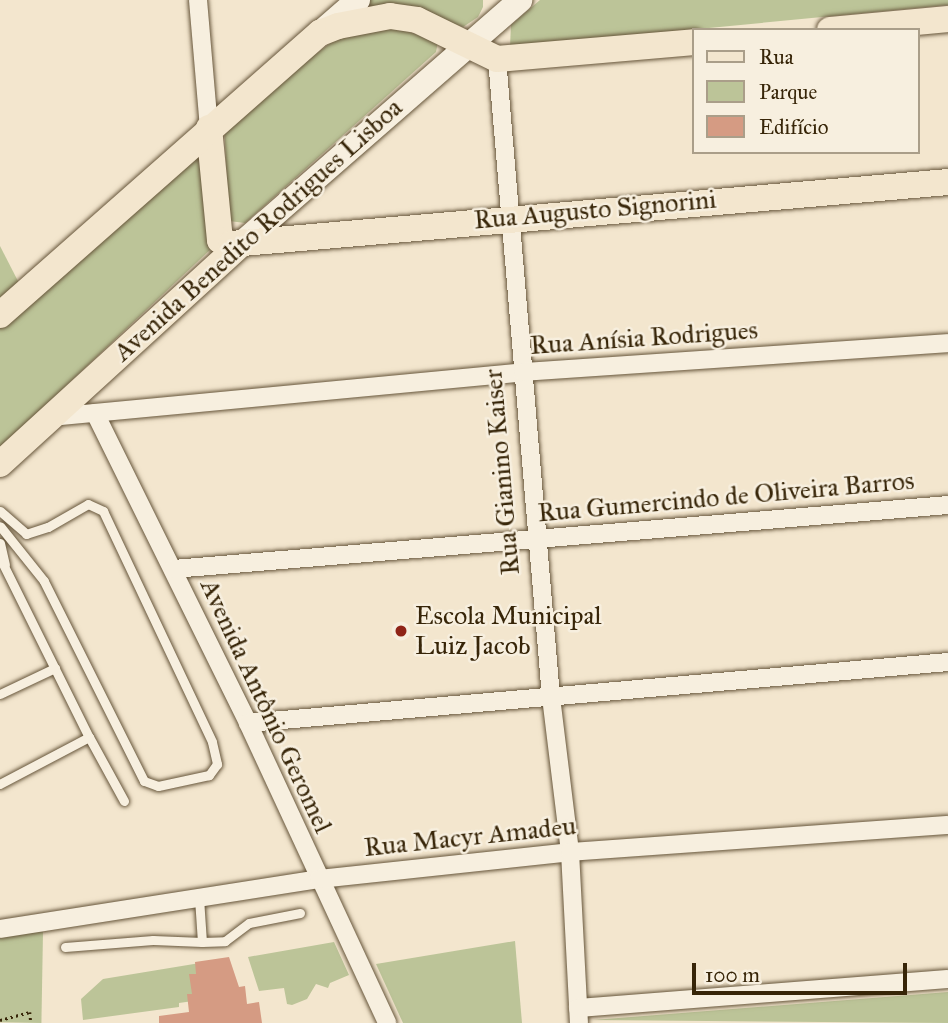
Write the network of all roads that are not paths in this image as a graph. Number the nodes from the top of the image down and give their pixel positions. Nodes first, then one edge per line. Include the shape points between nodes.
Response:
1 (198, 0) edge
2 (358, 0) edge
3 (520, 0) edge
4 (493, 11) edge
5 (948, 19) edge
6 (851, 28) edge
7 (320, 33) junction
8 (692, 42) edge
9 (468, 44) junction
10 (497, 59) junction
11 (209, 128) junction
12 (948, 182) edge
13 (509, 217) junction
14 (243, 242) junction
15 (0, 315) edge
16 (948, 343) edge
17 (523, 372) junction
18 (95, 413) junction
19 (51, 417) junction
20 (0, 464) edge
21 (948, 505) edge
22 (0, 511) edge
23 (0, 526) edge
24 (538, 539) junction
25 (0, 543) edge
26 (3, 569) edge
27 (173, 569) junction
28 (948, 662) edge
29 (55, 668) junction
30 (0, 694) edge
31 (551, 697) junction
32 (248, 723) junction
33 (89, 737) junction
34 (0, 784) edge
35 (124, 801) dead end
36 (948, 825) edge
37 (570, 852) junction
38 (319, 879) junction
39 (199, 898) junction
40 (300, 914) dead end
41 (0, 929) edge
42 (202, 942) junction
43 (65, 947) dead end
44 (948, 979) edge
45 (578, 1015) edge
46 (387, 1023) edge

1 - 11 street
2 - 7 main road
3 - 4 main road, Avenida Benedito Rodrigues Lisboa
4 - 9 main road, Avenida Benedito Rodrigues Lisboa
4 - 10 main road, Rua Gianino Kaiser
5 - 6 main road
7 - 9 main road via 362,18 390,16 417,20
7 - 11 main road
8 - 10 main road
9 - 10 main road
9 - 14 main road, Avenida Benedito Rodrigues Lisboa
10 - 13 street, Rua Gianino Kaiser
11 - 14 main road via 220,240
11 - 15 main road
12 - 13 main road, Rua Augusto Signorini
13 - 14 main road, Rua Augusto Signorini
13 - 17 street, Rua Gianino Kaiser
14 - 19 main road, Avenida Benedito Rodrigues Lisboa
16 - 17 street, Rua Anísia Rodrigues
17 - 18 street, Rua Anísia Rodrigues
17 - 24 street, Rua Gianino Kaiser
18 - 19 street, Rua Anísia Rodrigues
18 - 27 street, Avenida Antônio Geromel
19 - 20 main road, Avenida Benedito Rodrigues Lisboa
21 - 24 street, Rua Gumercindo de Oliveira Barros
22 - 23 lane via 26,534 88,504 103,511 212,741 218,764 209,775 158,786 144,781 44,581
24 - 27 street, Rua Gumercindo de Oliveira Barros
24 - 31 street, Rua Gianino Kaiser
25 - 26 lane
26 - 29 lane
27 - 32 street, Avenida Antônio Geromel
28 - 31 street
29 - 30 lane
29 - 33 lane
31 - 32 street
31 - 37 street, Rua Gianino Kaiser
32 - 38 street, Avenida Antônio Geromel
33 - 34 lane
33 - 35 lane
36 - 37 street, Rua Macyr Amadeu
37 - 38 street, Rua Macyr Amadeu
37 - 45 street, Rua Gianino Kaiser
38 - 39 street, Rua Macyr Amadeu
38 - 46 street, Avenida Antônio Geromel
39 - 41 street, Rua Macyr Amadeu
39 - 42 lane
40 - 42 lane via 249,923 225,941
42 - 43 lane via 153,940
44 - 45 street

